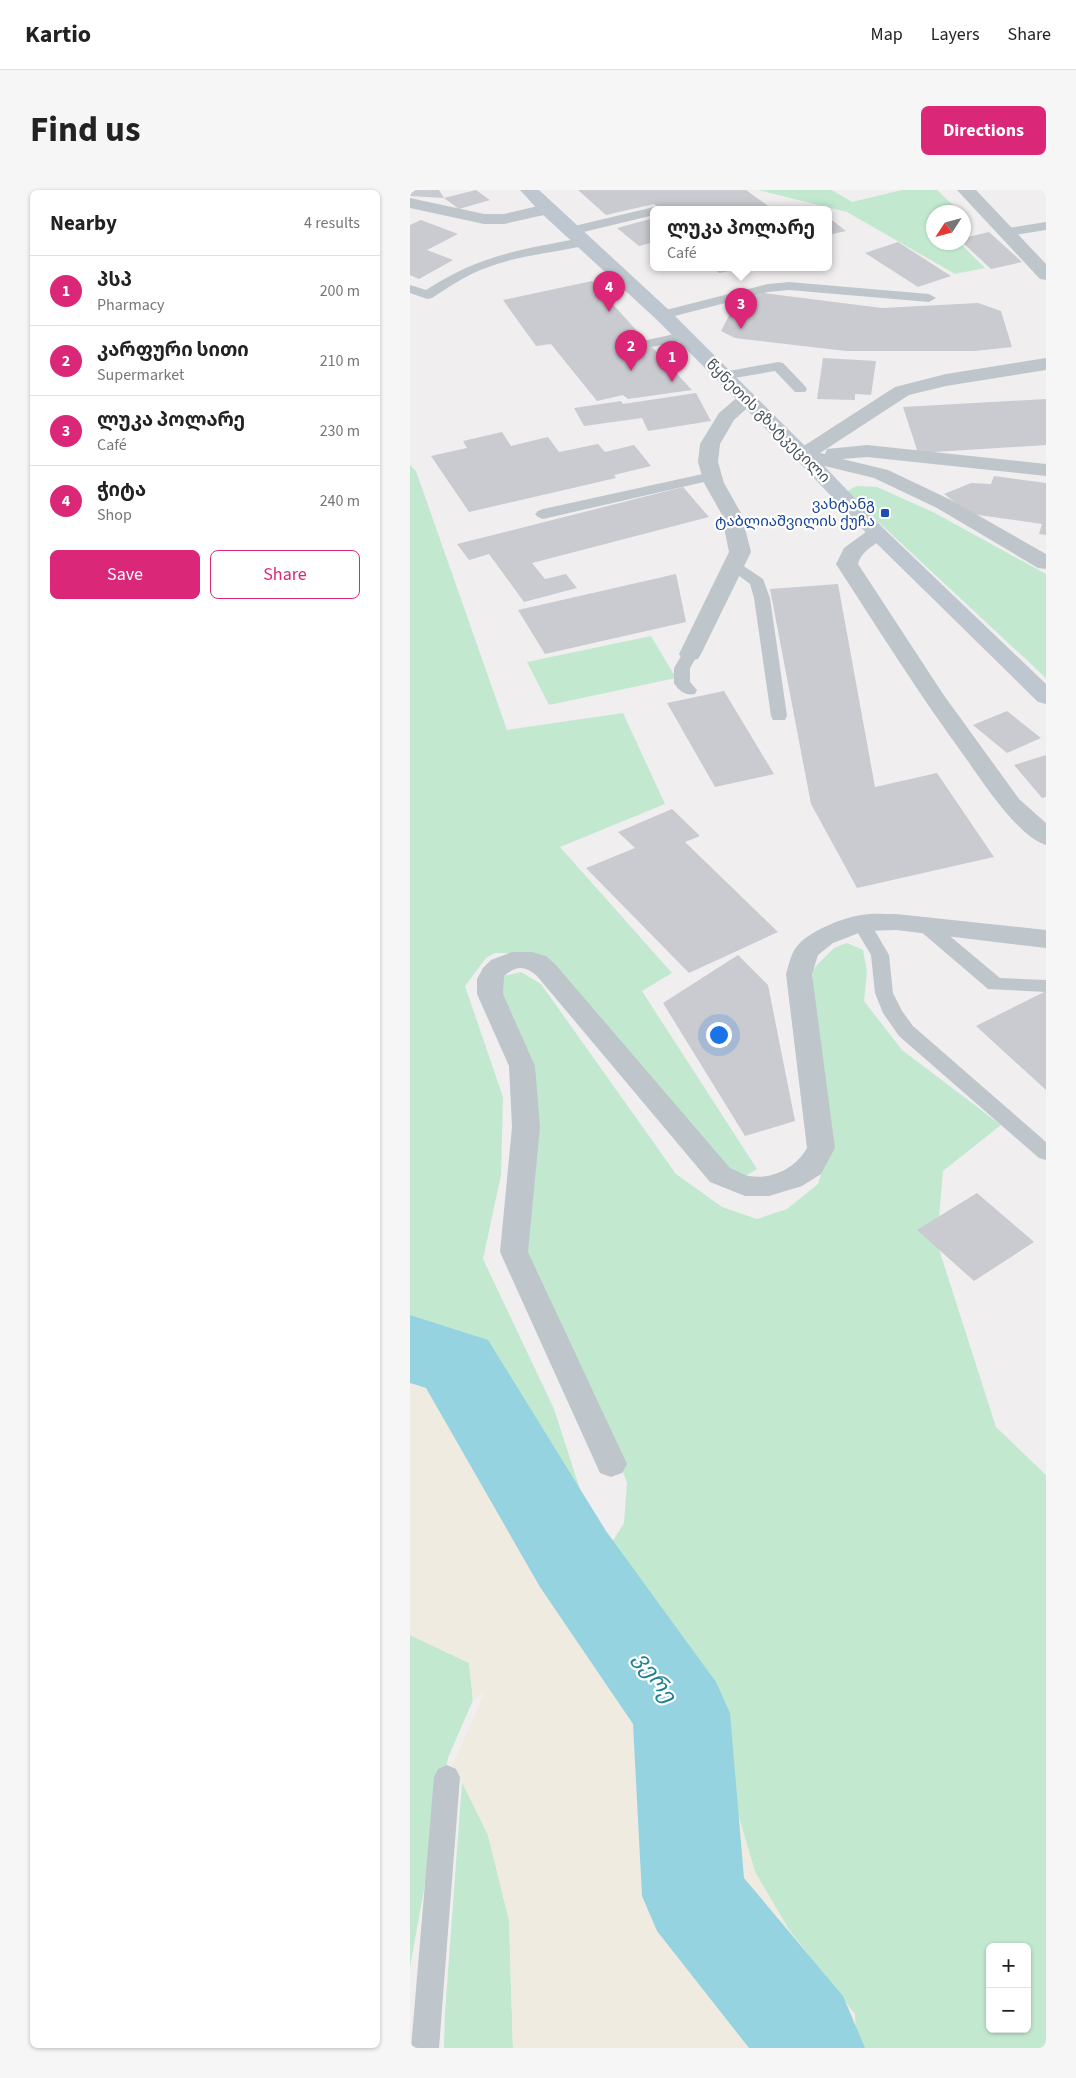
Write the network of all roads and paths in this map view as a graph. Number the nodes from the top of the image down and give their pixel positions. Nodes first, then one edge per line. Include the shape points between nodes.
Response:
1 (529, 190) edge
2 (966, 190) edge
3 (410, 203) edge
4 (547, 209) junction
5 (650, 212) edge
6 (1046, 226) edge
7 (1008, 232) junction
8 (577, 237) junction
9 (1046, 275) edge
10 (410, 289) edge
11 (929, 298) dead end
12 (663, 315) junction
13 (684, 336) junction
14 (638, 346) dead end
15 (1046, 364) edge
16 (723, 376) junction
17 (800, 389) dead end
18 (746, 400) junction
19 (803, 455) junction
20 (1046, 470) edge
21 (712, 476) junction
22 (543, 514) dead end
23 (877, 534) junction
24 (1046, 563) edge
25 (734, 566) junction
26 (690, 654) joint
27 (689, 690) dead end
28 (1046, 697) edge
29 (779, 716) dead end
30 (1046, 837) edge
31 (861, 923) junction
32 (926, 926) junction
33 (1046, 938) edge
34 (1046, 986) edge
35 (1046, 1153) edge
36 (611, 1464) dead end
37 (447, 1777) dead end
38 (425, 2048) edge

1 - 4 main road, წყნეთის გზატკეცილი
2 - 7 street
3 - 4 street via 484,219 504,219
4 - 8 main road, წყნეთის გზატკეცილი
5 - 8 lane
6 - 7 lane
7 - 9 street
8 - 10 lane via 466,271 427,295
8 - 12 main road, წყნეთის გზატკეცილი
11 - 12 lane via 789,286 768,288
12 - 13 main road, წყნეთის გზატკეცილი
13 - 14 lane
13 - 16 main road, წყნეთის გზატკეცილი
15 - 19 street via 955,378 902,391
16 - 17 lane via 778,366
16 - 18 main road, წყნეთის გზატკეცილი
18 - 19 main road, წყნეთის გზატკეცილი
18 - 21 street via 726,417 710,444 708,462
19 - 20 street via 867,451
19 - 23 main road, წყნეთის გზატკეცილი
19 - 24 street via 881,474 944,504
21 - 22 lane
21 - 25 street via 732,513 740,552
23 - 28 main road, წყნეთის გზატკეცილი
23 - 30 street via 851,552 847,564 933,697 1011,804
25 - 26 street
25 - 29 lane via 757,582 762,598
26 - 27 lane via 682,668 682,683
31 - 32 street via 896,922
31 - 35 lane via 880,955 884,993 906,1031
31 - 36 street via 824,937 807,951 799,974 821,1148 811,1167 792,1179 769,1186 745,1186 720,1175 536,962 514,960 493,972 490,994 522,1066 526,1126 514,1252
32 - 33 street
32 - 34 lane via 994,984
37 - 38 lane

